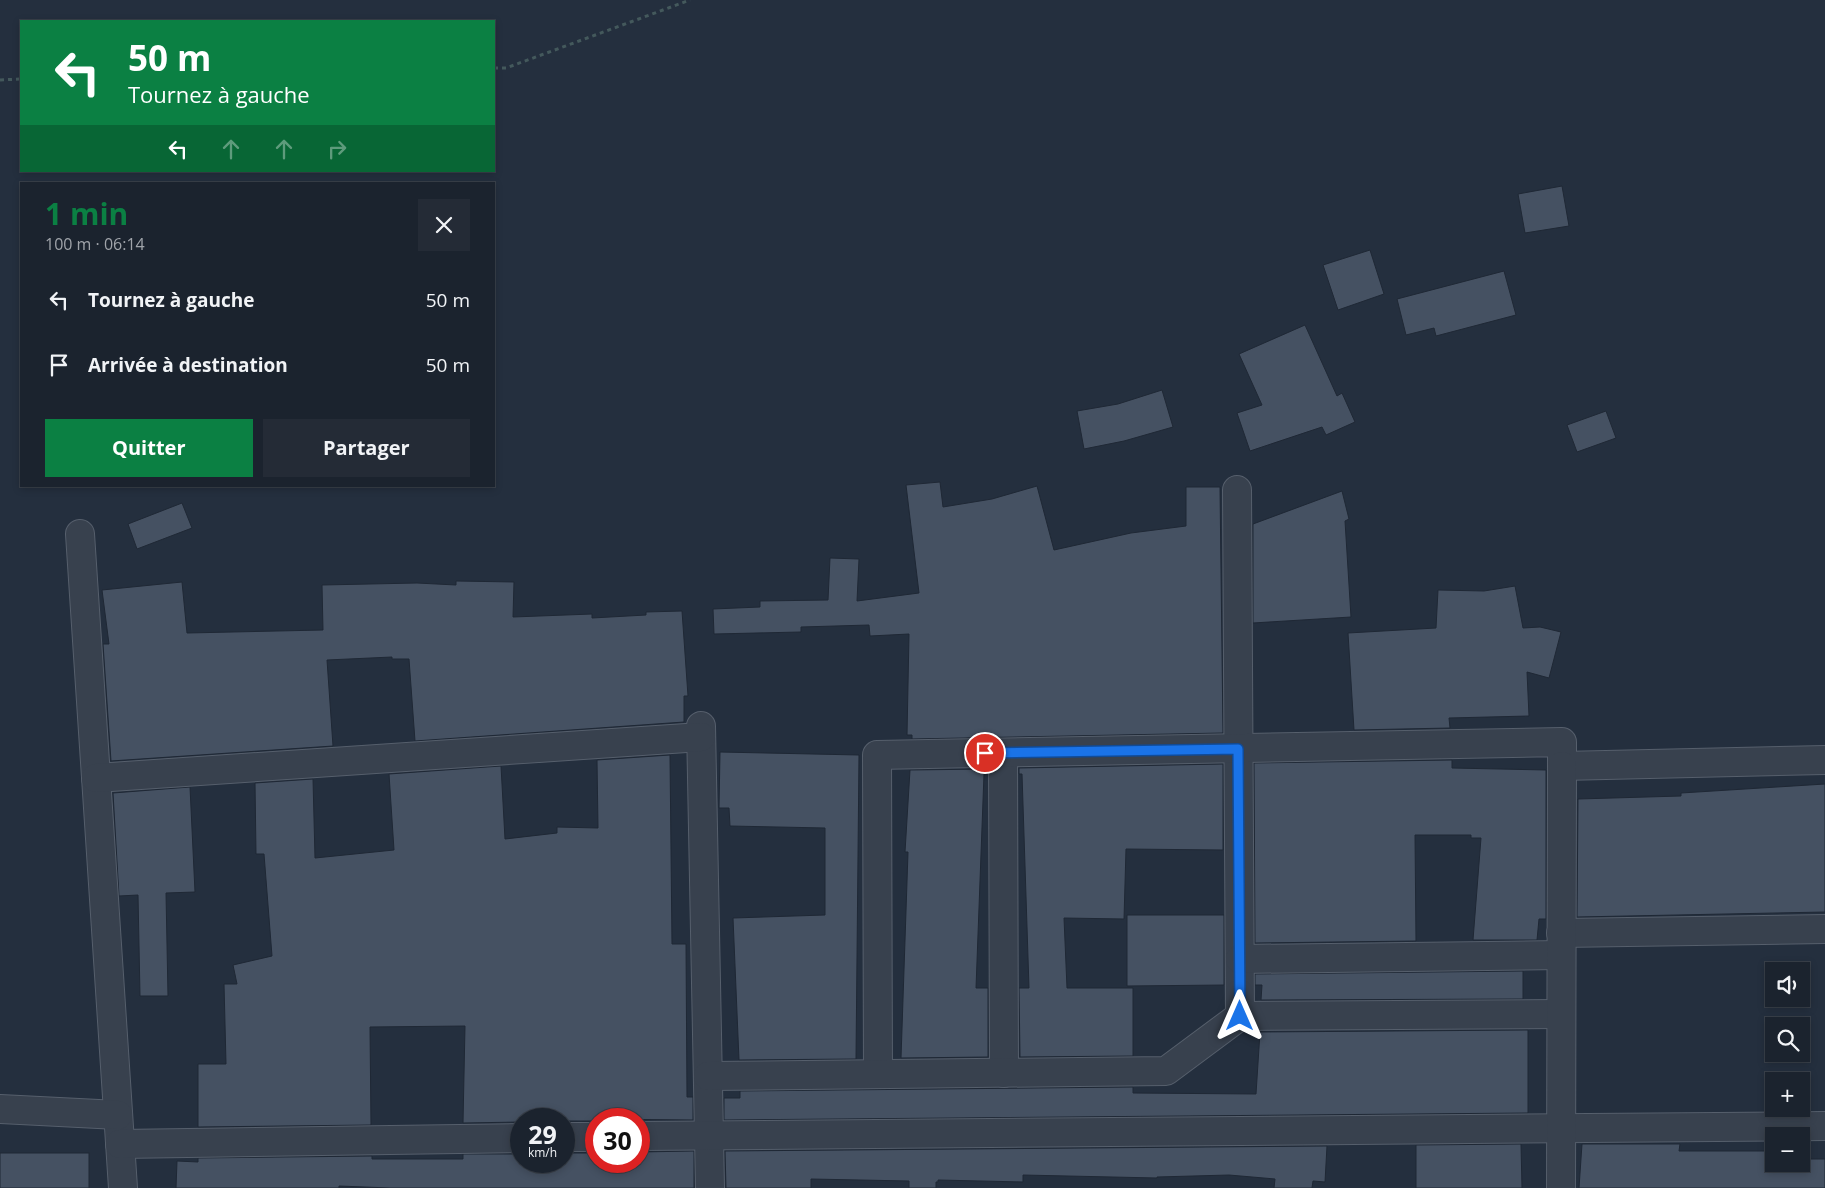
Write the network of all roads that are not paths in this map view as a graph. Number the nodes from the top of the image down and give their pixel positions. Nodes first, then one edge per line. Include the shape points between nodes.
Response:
1 (1237, 490) dead end
2 (80, 534) dead end
3 (1238, 749) junction
4 (1002, 753) junction
5 (1825, 760) edge
6 (1562, 766) junction
7 (96, 778) junction
8 (1825, 929) edge
9 (1561, 944) junction
10 (1240, 958) junction
11 (1561, 1014) junction
12 (1240, 1016) junction
13 (1004, 1073) junction
14 (878, 1074) junction
15 (708, 1076) junction
16 (0, 1110) edge
17 (118, 1115) junction
18 (1825, 1126) edge
19 (1562, 1128) junction
20 (709, 1135) junction
21 (650, 1136) edge
22 (510, 1138) edge
23 (120, 1144) junction
24 (123, 1188) edge
25 (710, 1188) edge
26 (1560, 1188) edge

1 - 3 street
2 - 7 street
3 - 4 street
3 - 6 street via 1562,742
3 - 10 street
4 - 13 street
4 - 14 street via 877,756
5 - 6 street
6 - 9 street
7 - 15 street via 701,732
7 - 17 street
8 - 9 street
9 - 10 street
9 - 11 street
10 - 12 street
11 - 12 street
11 - 19 street
12 - 13 street via 1166,1071
13 - 14 street
14 - 15 street
15 - 20 street
16 - 17 street
17 - 23 street
18 - 19 street
19 - 20 street
19 - 26 street
20 - 21 street
20 - 25 street
22 - 23 street
23 - 24 street

